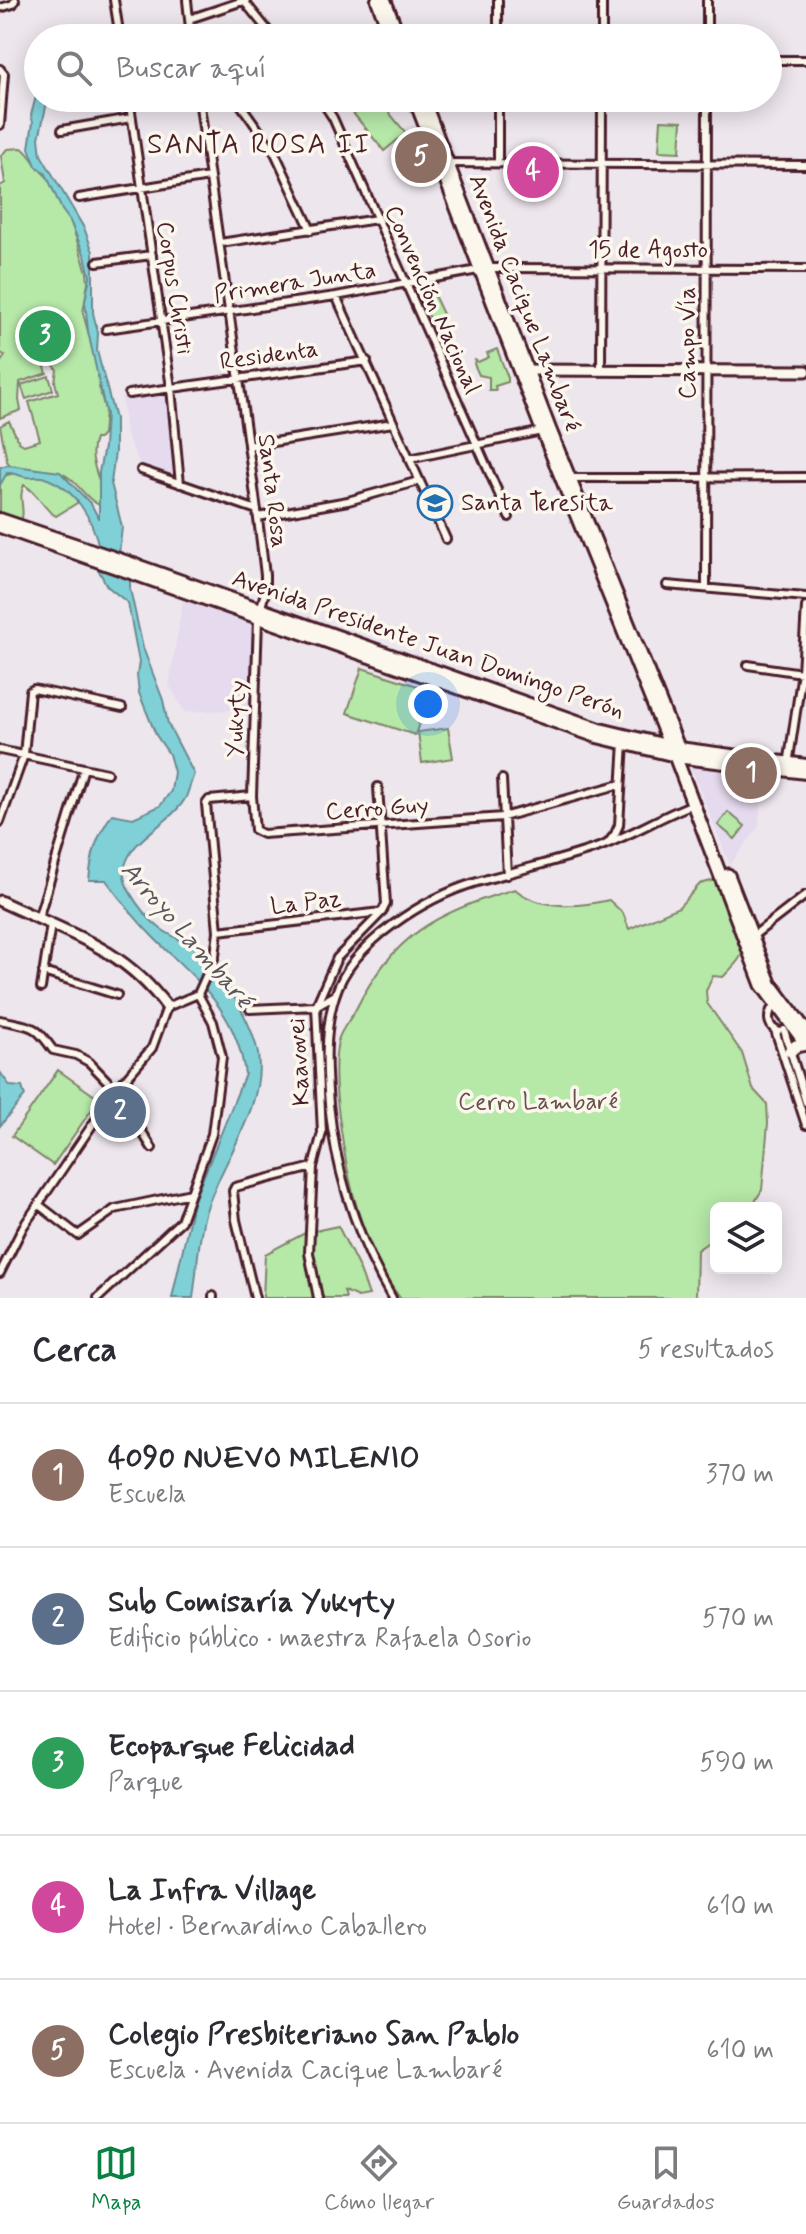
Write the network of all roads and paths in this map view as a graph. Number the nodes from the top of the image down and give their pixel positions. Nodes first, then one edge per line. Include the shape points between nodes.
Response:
1 (114, 0) edge
2 (187, 0) edge
3 (245, 0) edge
4 (377, 0) edge
5 (385, 0) edge
6 (498, 0) edge
7 (602, 0) edge
8 (707, 0) edge
9 (15, 1) edge
10 (0, 8) edge
11 (189, 19) junction
12 (118, 24) edge
13 (190, 24) edge
14 (263, 24) edge
15 (386, 24) edge
16 (394, 24) edge
17 (498, 24) edge
18 (602, 24) edge
19 (707, 24) edge
20 (782, 60) edge
21 (806, 60) edge
22 (1, 70) edge
23 (130, 112) edge
24 (201, 112) edge
25 (246, 112) edge
26 (329, 112) edge
27 (420, 112) edge
28 (427, 112) edge
29 (498, 112) edge
30 (602, 112) edge
31 (707, 112) edge
32 (131, 118) junction
33 (0, 125) edge
34 (62, 130) dead end
35 (498, 162) junction
36 (444, 164) junction
37 (602, 164) junction
38 (707, 165) junction
39 (806, 165) edge
40 (209, 177) junction
41 (141, 188) junction
42 (79, 198) dead end
43 (377, 219) junction
44 (311, 230) junction
45 (220, 243) junction
46 (152, 255) junction
47 (97, 262) dead end
48 (602, 268) junction
49 (706, 268) junction
50 (484, 269) junction
51 (806, 269) edge
52 (407, 284) junction
53 (336, 296) junction
54 (228, 312) junction
55 (162, 320) junction
56 (106, 329) dead end
57 (367, 361) junction
58 (523, 370) junction
59 (601, 371) junction
60 (806, 371) edge
61 (706, 372) junction
62 (240, 378) junction
63 (171, 388) junction
64 (129, 394) dead end
65 (393, 423) junction
66 (542, 431) junction
67 (476, 444) junction
68 (248, 446) junction
69 (409, 459) junction
70 (141, 470) dead end
71 (806, 477) edge
72 (565, 478) junction
73 (706, 478) junction
74 (419, 481) junction
75 (180, 484) junction
76 (257, 514) junction
77 (509, 517) dead end
78 (0, 519) edge
79 (0, 527) edge
80 (446, 539) dead end
81 (91, 555) junction
82 (667, 585) dead end
83 (706, 588) junction
84 (806, 597) edge
85 (806, 607) edge
86 (260, 614) junction
87 (748, 665) dead end
88 (804, 673) edge
89 (122, 708) dead end
90 (660, 720) junction
91 (624, 739) junction
92 (650, 740) junction
93 (0, 750) edge
94 (677, 752) junction
95 (24, 755) junction
96 (790, 763) junction
97 (806, 765) edge
98 (84, 768) junction
99 (776, 770) junction
100 (107, 773) dead end
101 (806, 773) edge
102 (502, 779) dead end
103 (621, 784) junction
104 (378, 787) dead end
105 (252, 796) junction
106 (693, 804) junction
107 (503, 817) junction
108 (0, 822) edge
109 (380, 827) junction
110 (255, 830) joint
111 (607, 844) junction
112 (507, 875) junction
113 (806, 895) edge
114 (0, 901) edge
115 (382, 912) junction
116 (38, 919) junction
117 (51, 924) junction
118 (394, 924) junction
119 (218, 931) junction
120 (753, 936) junction
121 (43, 972) junction
122 (767, 985) junction
123 (41, 988) dead end
124 (198, 992) junction
125 (117, 995) dead end
126 (335, 995) junction
127 (316, 1006) junction
128 (167, 1007) junction
129 (250, 1009) dead end
130 (0, 1020) edge
131 (793, 1022) edge
132 (775, 1030) junction
133 (806, 1037) edge
134 (806, 1044) edge
135 (790, 1051) junction
136 (116, 1090) junction
137 (806, 1102) edge
138 (806, 1125) edge
139 (152, 1148) dead end
140 (313, 1167) junction
141 (192, 1193) junction
142 (39, 1205) junction
143 (0, 1273) edge
144 (98, 1298) edge
145 (255, 1298) edge
146 (318, 1298) edge
147 (392, 1298) edge

1 - 12 street
2 - 11 street
3 - 11 street
3 - 14 street
4 - 15 main road
5 - 16 main road
6 - 17 street
7 - 18 street
8 - 19 street
9 - 10 street
11 - 13 street
20 - 21 street
22 - 33 street
23 - 32 street, Corpus Christi
24 - 40 street, Santa Rosa
25 - 44 street via 275,153
26 - 43 street, Convención Nacional
27 - 36 main road, Avenida Cacique Lambaré
28 - 36 main road, Avenida Cacique Lambaré
29 - 35 street
30 - 37 street
31 - 38 street, Campo Vía
32 - 34 street
32 - 41 street, Corpus Christi
35 - 36 street
35 - 37 street
36 - 50 main road, Avenida Cacique Lambaré
37 - 38 street
37 - 48 street
38 - 39 street
38 - 49 street, Campo Vía
40 - 41 street
40 - 45 street, Santa Rosa
41 - 42 street
41 - 46 street, Corpus Christi
43 - 44 street
43 - 52 street, Convención Nacional
44 - 45 street
45 - 54 street, Santa Rosa
46 - 47 street
46 - 55 street, Corpus Christi
48 - 49 street, 15 de Agosto
48 - 50 street, 15 de Agosto
48 - 59 street
49 - 51 street, 15 de Agosto
49 - 61 street, Campo Vía
50 - 52 street, Primera Junta
50 - 58 main road, Avenida Cacique Lambaré
52 - 53 street, Primera Junta
52 - 67 street, Convención Nacional
53 - 54 street, Primera Junta
53 - 57 street
54 - 55 street, Primera Junta
54 - 62 street, Santa Rosa
55 - 56 street, Primera Junta
55 - 63 street, Corpus Christi
57 - 62 street, Residenta
57 - 65 street
58 - 59 street
58 - 66 main road, Avenida Cacique Lambaré
58 - 72 main road, Avenida Cacique Lambaré
59 - 61 street
60 - 61 street
61 - 73 street, Campo Vía
62 - 63 street, Residenta
62 - 68 street, Santa Rosa
63 - 64 street, Residenta
63 - 75 street, Corpus Christi
65 - 68 street
65 - 69 street
66 - 67 street
66 - 72 main road, Avenida Cacique Lambaré
67 - 69 street
67 - 77 street, Convención Nacional
68 - 76 street, Santa Rosa
69 - 74 street
70 - 75 street
71 - 73 street
72 - 73 street
72 - 90 main road
72 - 94 main road
73 - 83 street, Campo Vía
74 - 76 street via 348,501
74 - 80 street
75 - 76 street
76 - 86 street, Santa Rosa via 265,575
78 - 81 main road
79 - 81 main road
81 - 86 main road, Avenida Presidente Juan Domingo Perón
82 - 83 street
83 - 84 street
85 - 88 street
86 - 91 main road, Avenida Presidente Juan Domingo Perón
86 - 105 street, Yukyty
87 - 88 street
88 - 96 street
89 - 95 street via 32,690
90 - 92 main road via 659,734
90 - 94 main road
91 - 92 main road, Avenida Presidente Juan Domingo Perón
91 - 94 main road, Avenida Presidente Juan Domingo Perón
91 - 103 street
92 - 94 main road, Avenida Presidente Juan Domingo Perón
93 - 95 street
94 - 96 main road, Avenida Presidente Juan Domingo Perón
94 - 99 main road, Avenida Presidente Juan Domingo Perón
94 - 106 highway
94 - 120 highway
95 - 98 street
95 - 108 street
96 - 97 main road, Avenida Presidente Juan Domingo Perón
96 - 99 street
98 - 100 street
98 - 116 street
99 - 101 main road, Avenida Presidente Juan Domingo Perón
102 - 107 street
103 - 107 street, Cerro Guy
103 - 111 street via 619,825
104 - 109 street
105 - 110 street, Yukyty
105 - 119 street via 206,804
106 - 111 street
106 - 122 highway
107 - 109 street, Cerro Guy
107 - 112 street
109 - 110 street, Cerro Guy via 263,834
109 - 115 street via 387,892
111 - 112 street
112 - 118 street via 448,893
113 - 120 street
114 - 116 street
115 - 118 street
115 - 119 street, La Paz
115 - 127 street, Kaavovei via 337,958
116 - 117 street
117 - 121 street
117 - 128 street via 109,950
118 - 126 street via 356,960
119 - 124 street via 215,956
120 - 122 highway
121 - 123 street
121 - 125 street
122 - 131 highway
122 - 131 highway
124 - 128 street
124 - 141 street via 222,1057 212,1134
126 - 127 street
126 - 147 street via 327,1036 334,1133 356,1228
127 - 129 street
127 - 140 street, Kaavovei via 322,1133
128 - 136 street via 152,1048
130 - 136 street via 37,1029 53,1050 86,1059
131 - 132 street
131 - 132 street via 771,1010
131 - 133 highway
131 - 134 highway
131 - 135 street
132 - 138 street
134 - 135 highway
135 - 137 street
136 - 139 street
136 - 142 street
140 - 145 street via 233,1191
140 - 146 street, Kaavovei via 309,1253
141 - 142 street via 115,1209 78,1235
141 - 144 street via 177,1227
142 - 143 street via 17,1235

